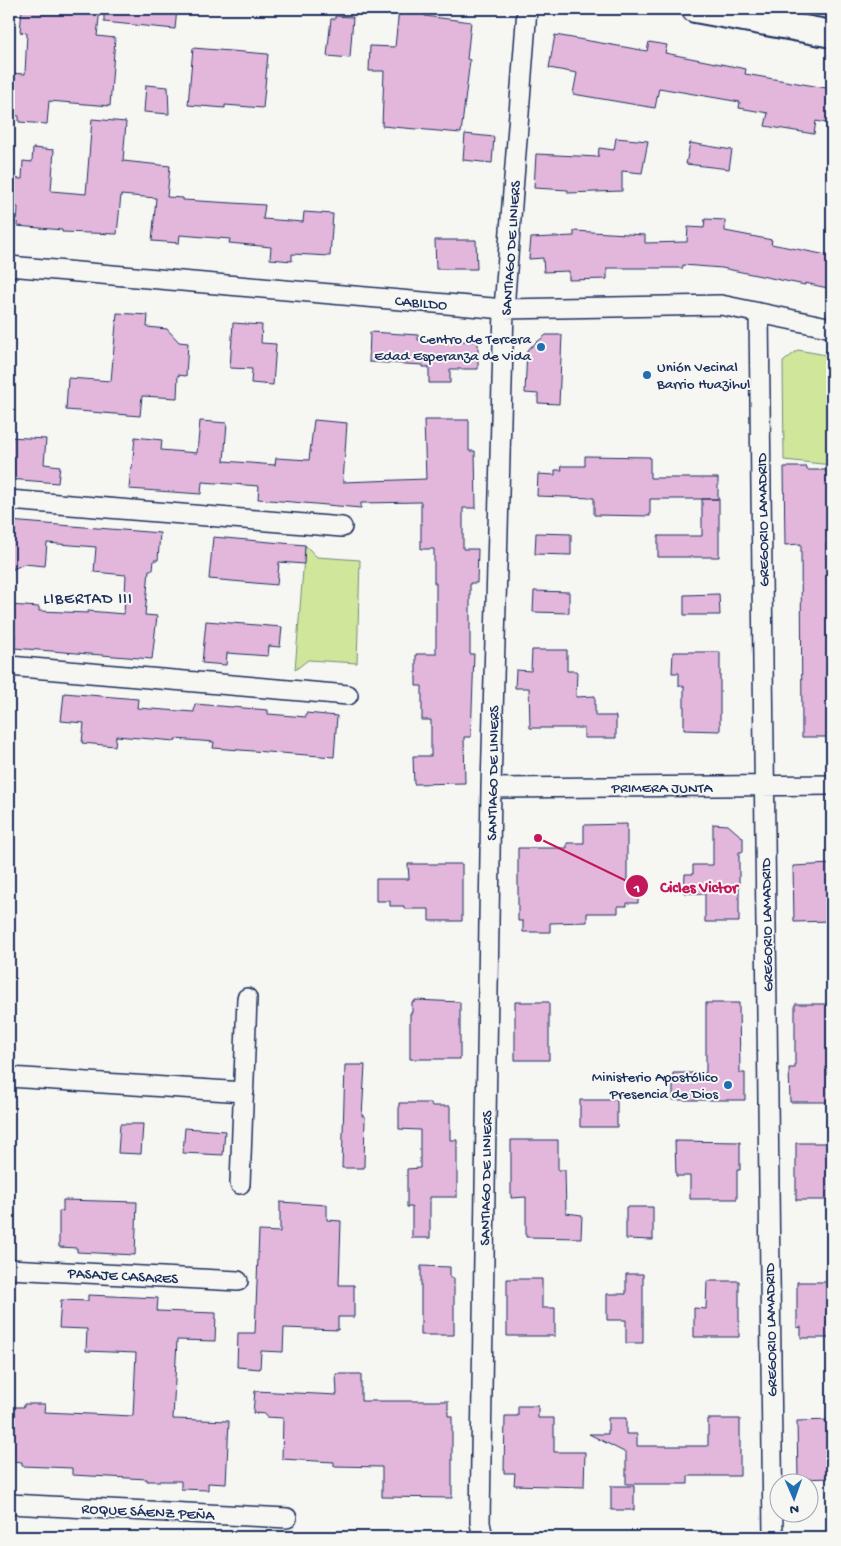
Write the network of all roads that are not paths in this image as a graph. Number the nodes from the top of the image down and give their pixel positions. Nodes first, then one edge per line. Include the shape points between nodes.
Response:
1 (527, 9) edge
2 (695, 9) edge
3 (832, 34) edge
4 (9, 266) edge
5 (504, 309) junction
6 (759, 313) junction
7 (832, 328) edge
8 (9, 500) edge
9 (342, 527) dead end
10 (9, 666) edge
11 (348, 695) dead end
12 (832, 785) edge
13 (764, 786) junction
14 (491, 788) junction
15 (247, 998) dead end
16 (9, 1077) edge
17 (244, 1092) junction
18 (240, 1184) dead end
19 (9, 1269) edge
20 (238, 1280) dead end
21 (9, 1504) edge
22 (287, 1518) dead end
23 (483, 1537) edge
24 (773, 1537) edge

1 - 5 street, SANTIAGO DE LINIERS
2 - 3 main road
4 - 5 street, CABILDO
5 - 6 street, CABILDO via 721,305
5 - 14 street, SANTIAGO DE LINIERS
6 - 7 street, CABILDO
6 - 13 street, GREGORIO LAMADRID
8 - 9 street
10 - 11 street
12 - 13 street, PRIMERA JUNTA
13 - 14 street, PRIMERA JUNTA
13 - 24 street, GREGORIO LAMADRID
14 - 23 street, SANTIAGO DE LINIERS via 480,1523
15 - 17 street
16 - 17 street
17 - 18 street
19 - 20 street, PASAJE CASARES
21 - 22 street, ROQUE SÁENZ PEÑA

